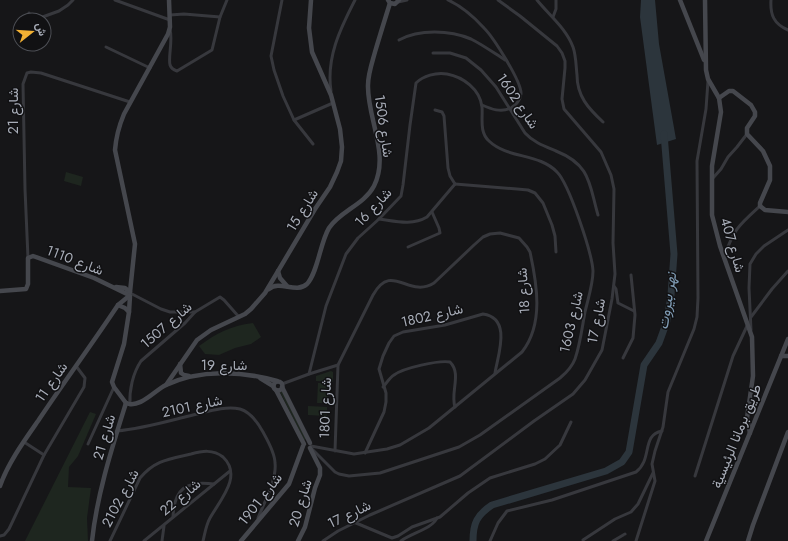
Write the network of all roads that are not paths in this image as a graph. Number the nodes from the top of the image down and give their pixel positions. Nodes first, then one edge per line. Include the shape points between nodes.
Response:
1 (73, 0) edge
2 (115, 0) edge
3 (169, 0) edge
4 (226, 0) edge
5 (282, 0) edge
6 (311, 0) edge
7 (355, 0) edge
8 (407, 0) edge
9 (448, 0) edge
10 (498, 0) edge
11 (537, 0) edge
12 (556, 0) edge
13 (680, 0) edge
14 (705, 0) edge
15 (771, 0) edge
16 (389, 1) edge
17 (399, 1) edge
18 (52, 13) edge
19 (220, 17) junction
20 (553, 17) junction
21 (170, 18) junction
22 (170, 27) junction
23 (788, 30) edge
24 (399, 40) dead end
25 (106, 47) dead end
26 (433, 53) dead end
27 (506, 60) junction
28 (706, 64) junction
29 (150, 68) junction
30 (708, 79) junction
31 (331, 94) junction
32 (719, 98) junction
33 (130, 102) junction
34 (334, 103) junction
35 (482, 105) junction
36 (509, 109) junction
37 (435, 110) dead end
38 (294, 120) junction
39 (603, 122) dead end
40 (747, 134) junction
41 (313, 144) dead end
42 (713, 178) junction
43 (454, 184) junction
44 (760, 206) junction
45 (432, 212) junction
46 (788, 212) edge
47 (598, 215) dead end
48 (379, 219) junction
49 (788, 230) edge
50 (408, 247) dead end
51 (556, 252) dead end
52 (28, 258) junction
53 (724, 258) junction
54 (278, 271) junction
55 (788, 271) edge
56 (632, 275) dead end
57 (131, 278) junction
58 (614, 286) junction
59 (114, 287) junction
60 (121, 287) junction
61 (289, 287) junction
62 (0, 291) edge
63 (130, 294) junction
64 (264, 294) junction
65 (118, 305) junction
66 (634, 311) junction
67 (129, 312) junction
68 (195, 312) junction
69 (239, 317) junction
70 (751, 317) junction
71 (747, 326) junction
72 (751, 333) junction
73 (788, 339) edge
74 (781, 356) junction
75 (788, 356) edge
76 (623, 358) dead end
77 (180, 364) junction
78 (338, 365) junction
79 (76, 366) junction
80 (495, 373) junction
81 (309, 374) junction
82 (191, 376) junction
83 (257, 376) junction
84 (277, 381) junction
85 (166, 385) junction
86 (282, 386) junction
87 (114, 387) junction
88 (383, 387) junction
89 (275, 388) junction
90 (128, 404) junction
91 (455, 407) junction
92 (571, 422) dead end
93 (117, 431) junction
94 (662, 431) junction
95 (788, 432) edge
96 (750, 433) junction
97 (24, 442) junction
98 (88, 444) dead end
99 (303, 445) junction
100 (310, 446) junction
101 (335, 450) junction
102 (365, 453) junction
103 (44, 454) junction
104 (230, 471) junction
105 (653, 473) junction
106 (695, 476) dead end
107 (214, 484) junction
108 (0, 486) edge
109 (173, 517) junction
110 (437, 518) junction
111 (257, 522) junction
112 (356, 522) junction
113 (164, 526) junction
114 (625, 534) dead end
115 (0, 536) edge
116 (583, 540) dead end
117 (92, 541) edge
118 (110, 541) edge
119 (144, 541) edge
120 (162, 541) edge
121 (203, 541) edge
122 (240, 541) edge
123 (298, 541) edge
124 (322, 541) edge
125 (401, 541) edge
126 (490, 541) edge
127 (613, 541) edge
128 (636, 541) edge
129 (706, 541) edge
130 (748, 541) edge

1 - 18 street via 64,9
2 - 21 street
3 - 21 street
4 - 19 street
5 - 38 street via 271,56 283,96
6 - 31 street, شارع 15 via 310,43
7 - 31 street via 334,46 329,69
8 - 17 street
9 - 27 street via 484,27
10 - 58 street, شارع 17 via 557,46 562,53 565,61 562,99 564,109 601,152 609,168 614,189
11 - 20 street
12 - 20 street
13 - 28 street
14 - 28 street
15 - 23 street via 774,20 780,27
16 - 17 street via 394,4
16 - 61 street, شارع 1506 via 368,78 370,106 380,152 379,170 374,186 329,228 309,281 300,287
19 - 21 street via 184,14
19 - 22 street via 212,50 177,71 170,63
20 - 39 street via 573,46 581,96
21 - 22 street
22 - 29 street
24 - 27 street via 420,33 457,35 472,40
25 - 29 street
26 - 36 street, شارع 1602 via 450,53 466,58 490,79
27 - 36 street via 520,86 521,94 516,105
28 - 30 street, شارع 407
29 - 33 street
30 - 32 street, شارع 407
30 - 94 street via 706,109 697,161 696,321 669,389
31 - 34 street, شارع 15
32 - 40 street via 733,91 753,108 755,116 748,126
32 - 42 street, شارع 407 via 721,112 713,160
33 - 52 street, شارع 21 via 41,73 27,73 23,84
33 - 57 street via 118,130 115,150 135,244
34 - 38 street
34 - 54 street, شارع 15 via 342,142 340,164 330,186
35 - 36 street via 495,110
35 - 48 street, شارع 16 via 476,91 458,77 438,74 425,77 416,84 402,193
35 - 100 street, شارع 1603 via 483,131 486,138 497,147 539,160 558,173 566,185 583,231 593,271 574,360 553,384 480,435 440,454 380,473 350,476 335,472
36 - 47 street, شارع 1602 via 531,140 566,155 583,170 592,188
37 - 43 street via 442,112 444,116 448,168
38 - 41 street
40 - 42 street
40 - 44 street via 763,151 771,171
42 - 53 street, شارع 407 via 712,215
43 - 45 street
43 - 51 street via 528,190 535,193 543,203 552,225
44 - 46 street via 765,210
44 - 53 street via 736,229
45 - 48 street via 421,221 411,223
45 - 50 street via 440,233
48 - 81 street, شارع 16 via 355,243 343,262 326,306
49 - 70 street via 764,246 750,264 748,288
52 - 59 street, شارع 1110 via 35,256
52 - 62 street via 26,288
53 - 71 street, شارع 407
54 - 61 street via 282,281
54 - 64 street, شارع 15
55 - 70 street
56 - 66 street
57 - 60 street
57 - 63 street
58 - 66 street via 618,303
58 - 112 street, شارع 17 via 602,350 585,380 573,394 454,480
59 - 60 street
59 - 63 street, شارع 1110
60 - 63 street
61 - 64 street, شارع 1506 via 274,286
63 - 65 street, شارع 11
63 - 67 street
63 - 68 street via 170,312
64 - 69 street, شارع 15 via 252,309
65 - 67 street
65 - 79 street, شارع 11
66 - 76 street via 633,338
67 - 87 street via 124,344 112,382
68 - 69 street, شارع 1507 via 220,297
68 - 90 street, شارع 1507 via 141,361 137,367
69 - 77 street, شارع 15 via 203,335 194,343
70 - 72 street
71 - 72 street, شارع 407
71 - 106 street via 733,356
72 - 96 street, شارع 407 via 753,370 747,413
73 - 74 street, طريق برمانا الرئيسية
74 - 75 street
74 - 96 street, طريق برمانا الرئيسية
77 - 82 street via 182,374
77 - 85 street, شارع 15
78 - 80 street, شارع 18 via 380,285 393,280 416,288 426,287 434,283 482,237 500,233 519,238 527,246 534,272 536,320 531,340 526,347
78 - 81 street
78 - 101 street, شارع 1801
79 - 97 street, شارع 11
79 - 103 street via 85,378 84,387
80 - 88 street, شارع 1802 via 502,334 497,321 483,314 394,336 379,369
80 - 91 street, شارع 18
81 - 86 street
82 - 83 street, شارع 19
82 - 85 street, شارع 19
83 - 84 street, شارع 19
83 - 89 street
84 - 86 street
84 - 89 street via 274,382
85 - 90 street, شارع 19 via 144,400
86 - 89 street via 279,390
86 - 100 street, شارع 20
87 - 90 street, شارع 21
87 - 98 street
88 - 91 street via 390,377 397,373 433,363 450,362 456,376 453,395
88 - 102 street, شارع 1802 via 386,393 384,412
89 - 99 street
90 - 93 street, شارع 21
91 - 102 street, شارع 18 via 424,432 408,441 387,449
92 - 110 street via 560,445 548,456 535,464 490,478
93 - 111 street, شارع 2101 via 224,409 239,409 250,415 264,433 276,463 274,476
93 - 117 street, شارع 21 via 101,489
94 - 105 street via 655,451
94 - 126 street via 651,437 645,461 636,472 552,500 507,511 498,522
95 - 130 street
96 - 129 street, طريق برمانا الرئيسية
97 - 103 street
97 - 108 street, شارع 11
99 - 100 street via 306,449
99 - 111 street, شارع 1901 via 289,484
100 - 101 street, شارع 18
100 - 123 street, شارع 20 via 320,468 320,475 305,527
101 - 102 street, شارع 18 via 354,454
103 - 115 street via 10,529
104 - 107 street, شارع 22
104 - 118 street, شارع 2102 via 225,460 219,454 210,451 156,463 140,478
104 - 121 street via 229,486 206,526
105 - 116 street via 638,504 631,512 615,519
105 - 128 street via 655,481
107 - 109 street, شارع 22
107 - 109 street via 197,483 184,488 176,498
109 - 113 street, شارع 22
110 - 112 street via 392,538
110 - 125 street via 435,523
111 - 122 street, شارع 1901
112 - 124 street, شارع 17
113 - 119 street, شارع 22
113 - 120 street
114 - 127 street

